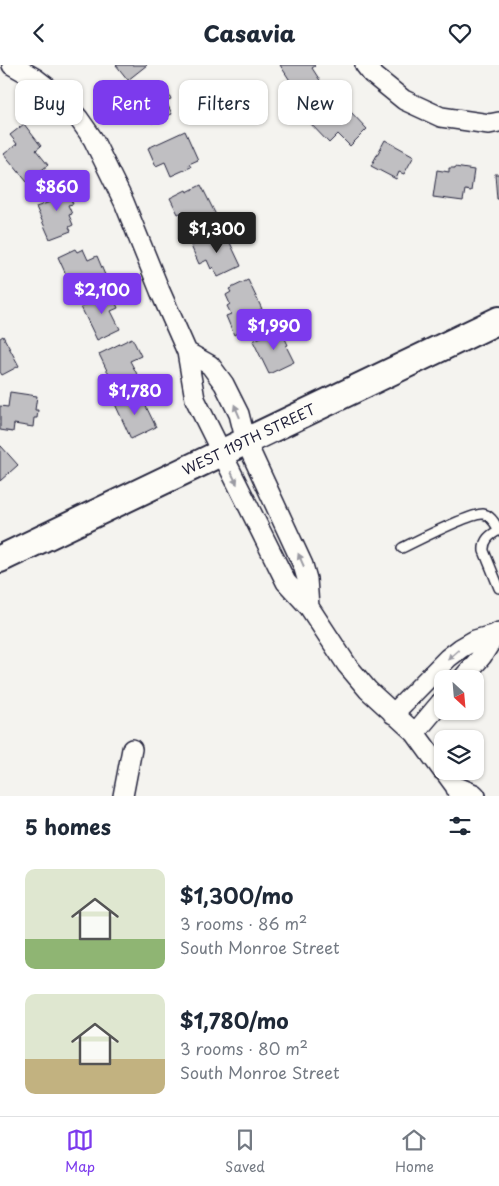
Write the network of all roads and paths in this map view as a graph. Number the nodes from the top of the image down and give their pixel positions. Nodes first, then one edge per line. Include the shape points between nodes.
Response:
1 (12, 65) edge
2 (365, 65) edge
3 (499, 122) edge
4 (499, 321) edge
5 (187, 351) junction
6 (246, 442) junction
7 (222, 454) junction
8 (499, 530) edge
9 (402, 548) dead end
10 (0, 559) edge
11 (499, 588) edge
12 (309, 607) junction
13 (497, 633) edge
14 (470, 670) edge
15 (434, 710) edge
16 (393, 714) junction
17 (415, 733) junction
18 (132, 749) dead end
19 (450, 781) edge
20 (122, 796) edge
21 (476, 796) edge

1 - 5 street via 61,98 93,139 124,202
2 - 3 street via 404,101 441,117 489,124
4 - 6 main road, WEST 119TH STREET
6 -> 5 street via 239,414 224,384 210,365
5 - 7 street via 195,399
6 - 7 main road, WEST 119TH STREET
12 -> 6 street via 303,565
7 - 10 main road, WEST 119TH STREET
7 -> 12 street via 286,582
8 - 9 lane via 490,517 482,514 471,516
8 - 11 lane via 483,545
12 - 16 street via 347,665
13 - 14 street
13 -> 16 street via 476,640 448,658
15 - 17 street
16 - 17 street
17 - 19 street
18 - 20 street
19 - 21 street

